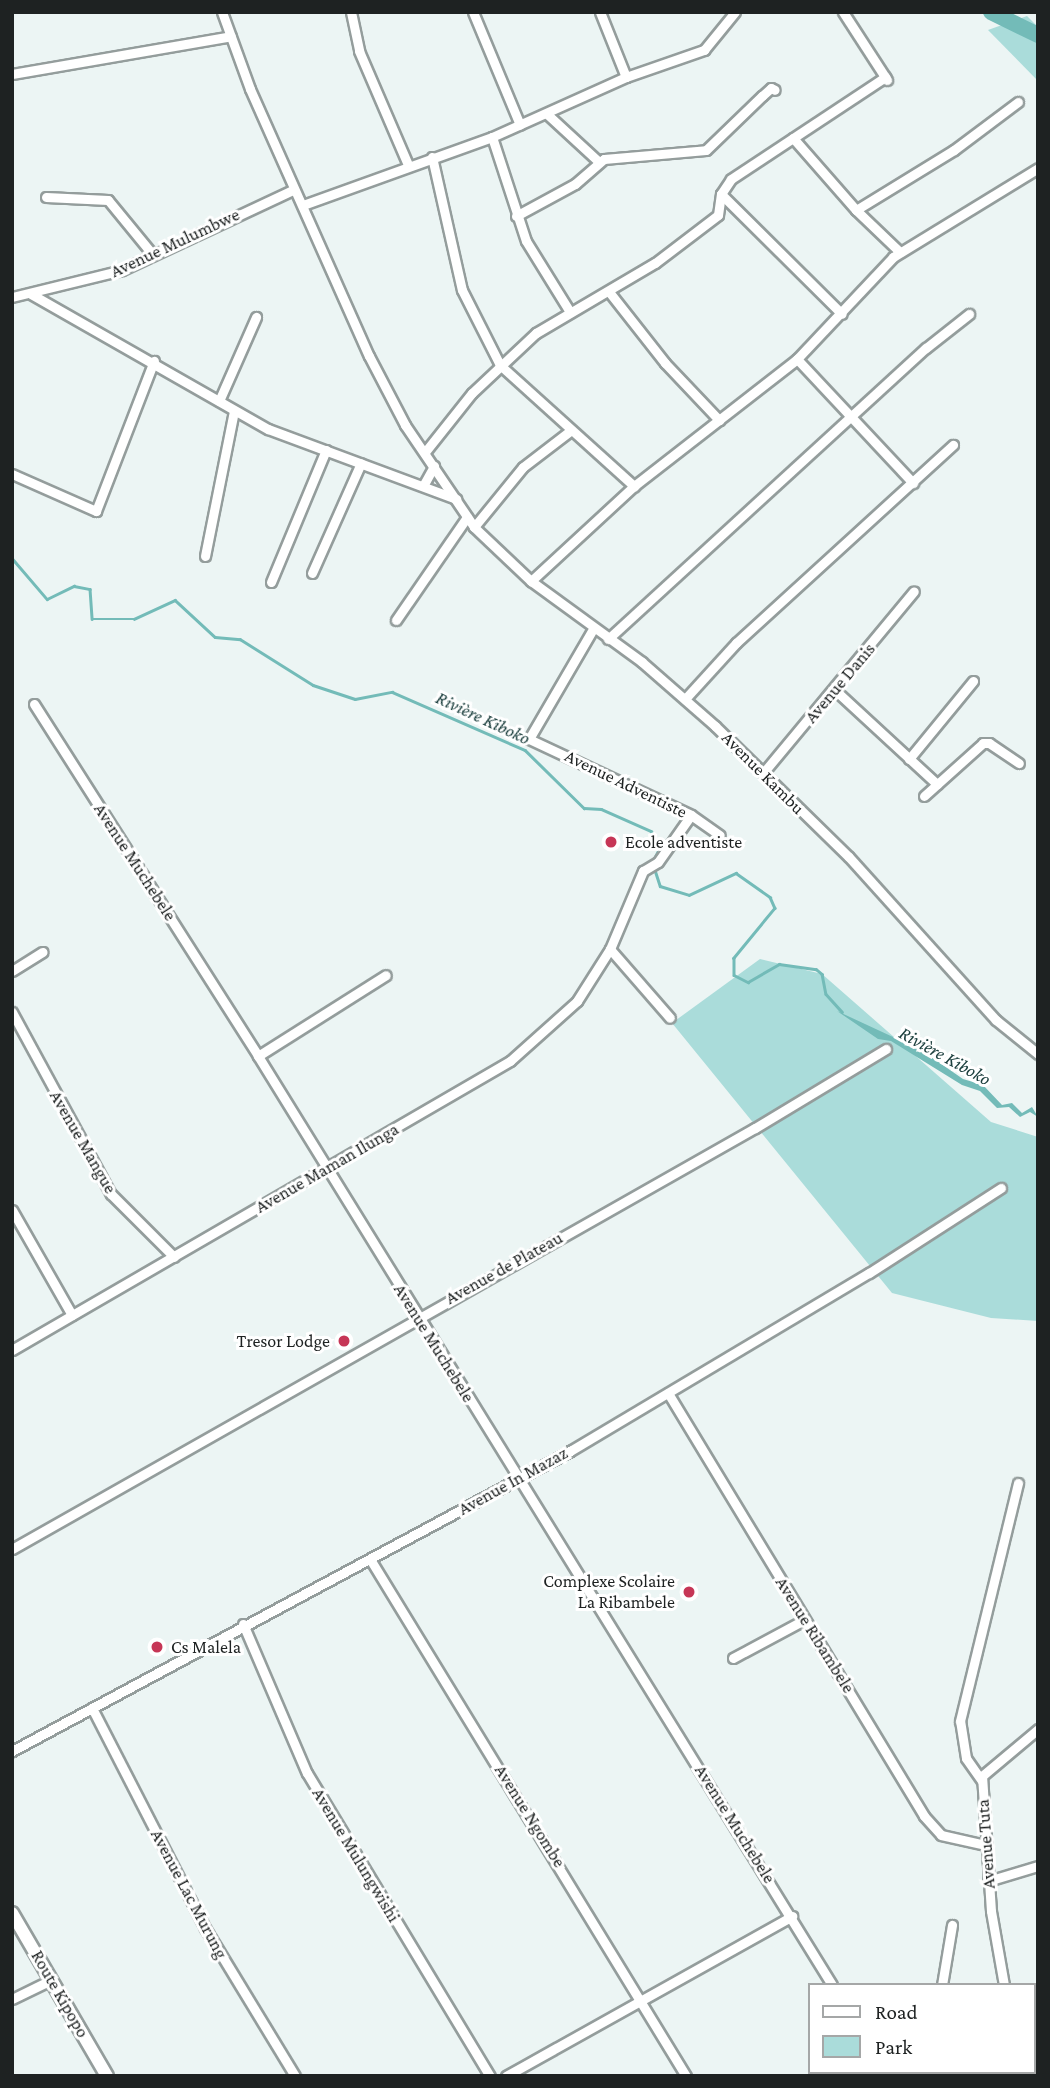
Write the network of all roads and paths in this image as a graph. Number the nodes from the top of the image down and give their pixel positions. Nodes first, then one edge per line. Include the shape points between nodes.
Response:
1 (222, 12) edge
2 (351, 12) edge
3 (473, 12) edge
4 (600, 12) edge
5 (722, 12) edge
6 (735, 12) edge
7 (843, 12) edge
8 (727, 22) junction
9 (231, 36) junction
10 (12, 74) edge
11 (626, 77) junction
12 (775, 90) dead end
13 (1018, 102) dead end
14 (547, 114) junction
15 (520, 125) junction
16 (492, 136) junction
17 (793, 138) junction
18 (432, 157) junction
19 (598, 161) junction
20 (408, 164) junction
21 (1038, 168) edge
22 (293, 190) junction
23 (721, 194) junction
24 (46, 197) dead end
25 (303, 205) junction
26 (856, 210) junction
27 (516, 216) junction
28 (900, 252) junction
29 (153, 255) junction
30 (610, 293) junction
31 (30, 294) junction
32 (12, 297) edge
33 (570, 312) junction
34 (842, 314) junction
35 (969, 314) dead end
36 (256, 317) dead end
37 (797, 359) junction
38 (154, 361) junction
39 (500, 365) junction
40 (219, 401) junction
41 (234, 411) junction
42 (719, 420) junction
43 (851, 421) junction
44 (570, 430) junction
45 (953, 445) dead end
46 (326, 450) junction
47 (425, 452) junction
48 (361, 463) junction
49 (434, 466) junction
50 (12, 474) edge
51 (913, 482) junction
52 (423, 486) junction
53 (634, 486) junction
54 (456, 499) junction
55 (467, 517) junction
56 (474, 527) junction
57 (205, 556) dead end
58 (312, 573) dead end
59 (531, 581) junction
60 (271, 582) dead end
61 (914, 591) dead end
62 (396, 620) dead end
63 (593, 629) junction
64 (608, 639) junction
65 (973, 681) dead end
66 (835, 690) junction
67 (685, 699) junction
68 (34, 704) dead end
69 (909, 759) junction
70 (1019, 763) dead end
71 (763, 773) junction
72 (937, 784) junction
73 (924, 796) dead end
74 (691, 815) junction
75 (720, 835) dead end
76 (610, 949) junction
77 (43, 952) dead end
78 (12, 971) edge
79 (386, 975) dead end
80 (12, 1012) edge
81 (670, 1018) dead end
82 (886, 1049) dead end
83 (1038, 1054) edge
84 (258, 1056) junction
85 (325, 1170) junction
86 (1001, 1188) dead end
87 (12, 1210) edge
88 (174, 1257) junction
89 (72, 1315) junction
90 (418, 1316) junction
91 (12, 1350) edge
92 (668, 1393) junction
93 (520, 1479) junction
94 (1018, 1483) dead end
95 (12, 1549) edge
96 (370, 1559) junction
97 (804, 1620) junction
98 (243, 1624) junction
99 (733, 1658) dead end
100 (92, 1708) junction
101 (1038, 1729) edge
102 (12, 1751) edge
103 (982, 1781) junction
104 (985, 1845) junction
105 (1038, 1866) edge
106 (988, 1881) junction
107 (12, 1913) edge
108 (792, 1916) junction
109 (952, 1925) dead end
110 (51, 1980) junction
111 (831, 1983) edge
112 (942, 1983) edge
113 (1004, 1983) edge
114 (641, 1998) junction
115 (12, 1999) edge
116 (107, 2076) edge
117 (295, 2076) edge
118 (490, 2076) edge
119 (506, 2076) edge
120 (686, 2076) edge

1 - 9 street, Avenue Kambu
2 - 20 street via 359,51
3 - 15 street
4 - 11 street
5 - 8 street
6 - 8 street
7 - 17 street via 886,79
8 - 11 street via 704,50
9 - 10 street
9 - 22 street, Avenue Kambu
11 - 14 street
12 - 19 street via 771,88 706,150
13 - 26 street via 954,150
14 - 15 street
14 - 19 street
15 - 16 street
16 - 18 street
16 - 27 street
17 - 23 street via 734,176
17 - 26 street
18 - 20 street
18 - 39 street via 463,290
19 - 27 street via 575,184
20 - 25 street
21 - 28 street
22 - 25 street, Avenue Kambu
22 - 29 street, Avenue Mulumbwe
23 - 30 street via 720,211 713,220
23 - 34 street
24 - 29 street via 108,200
25 - 47 street, Avenue Kambu via 369,356
26 - 28 street
27 - 33 street
28 - 34 street
29 - 31 street, Avenue Mulumbwe via 92,280
30 - 33 street
30 - 42 street via 665,363
31 - 32 street, Avenue Mulumbwe
31 - 38 street
33 - 39 street via 536,333
34 - 37 street
35 - 43 street via 926,348
36 - 40 street
37 - 42 street
37 - 43 street
38 - 40 street
38 - 50 street via 96,511
39 - 44 street
39 - 47 street
40 - 41 street
41 - 46 street
41 - 57 street
42 - 53 street
43 - 51 street
43 - 64 street
44 - 53 street
44 - 56 street via 523,467
45 - 51 street
46 - 48 street
46 - 60 street
47 - 49 street, Avenue Kambu
48 - 52 street
48 - 58 street
49 - 52 street
49 - 54 street, Avenue Kambu
51 - 67 street via 736,643
52 - 54 street
53 - 59 street
54 - 55 street, Avenue Kambu
55 - 56 street, Avenue Kambu
55 - 62 street
56 - 59 street, Avenue Kambu
59 - 63 street, Avenue Kambu
61 - 66 street, Avenue Danis
63 - 64 street, Avenue Kambu
63 - 74 street, Avenue Adventiste via 529,739
64 - 67 street, Avenue Kambu
65 - 69 street
66 - 69 street
66 - 71 street, Avenue Danis
67 - 71 street, Avenue Kambu
68 - 84 street, Avenue Muchebele
69 - 72 street
70 - 72 street via 983,743
71 - 83 street, Avenue Kambu via 849,857 996,1020
72 - 73 street
74 - 75 street, Avenue Adventiste
74 - 76 street, Avenue Maman Ilunga via 654,864 642,871
76 - 81 street
76 - 85 street, Avenue Maman Ilunga via 569,1010 510,1061
77 - 78 street
79 - 84 street
80 - 88 street, Avenue Mangue via 111,1194
82 - 90 street, Avenue de Plateau via 755,1128
84 - 85 street, Avenue Muchebele
85 - 88 street, Avenue Maman Ilunga
85 - 90 street, Avenue Muchebele
86 - 92 street, Avenue In Mazaz
87 - 89 street
88 - 89 street, Avenue Maman Ilunga
89 - 91 street, Avenue Maman Ilunga
90 - 93 street, Avenue Muchebele
90 - 95 street, Avenue de Plateau
92 - 93 street, Avenue In Mazaz
92 - 97 street, Avenue Ribambele
93 - 96 street, Avenue In Mazaz
93 - 108 street, Avenue Muchebele
94 - 103 street via 960,1721 966,1758
96 - 98 street, Avenue In Mazaz
96 - 114 street, Avenue Ngombe
97 - 99 street
97 - 104 street, Avenue Ribambele via 930,1826 947,1838
98 - 100 street, Avenue In Mazaz
98 - 118 street, Avenue Mulungwishi via 307,1773
100 - 102 street, Avenue In Mazaz
100 - 117 street, Avenue Lac Murung via 205,1928
101 - 103 street, Avenue Tuta via 986,1770
103 - 104 street, Avenue Tuta
104 - 106 street, Avenue Tuta
105 - 106 street
106 - 113 street, Avenue Tuta
107 - 110 main road, Route Kipopo
108 - 111 street, Avenue Muchebele
108 - 114 street
109 - 112 street
110 - 115 street
110 - 116 main road, Route Kipopo
114 - 119 street
114 - 120 street, Avenue Ngombe

